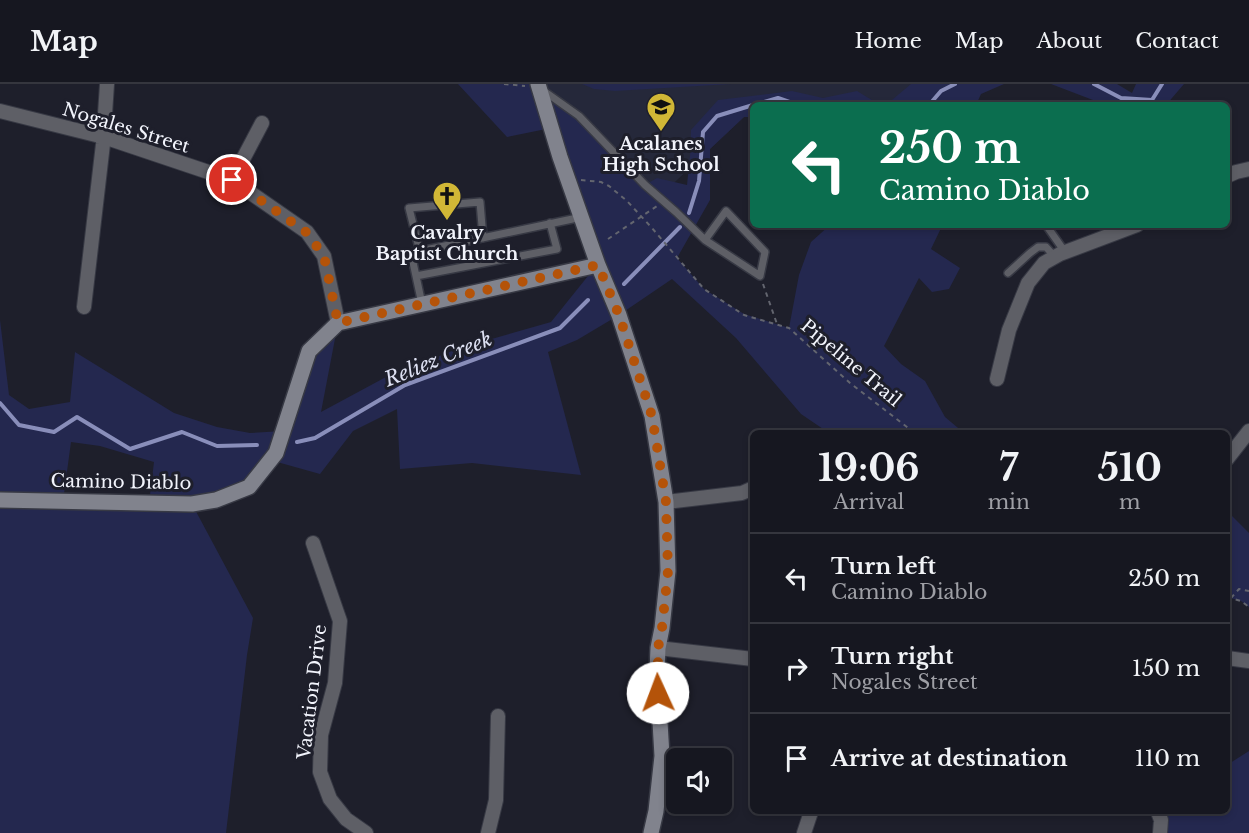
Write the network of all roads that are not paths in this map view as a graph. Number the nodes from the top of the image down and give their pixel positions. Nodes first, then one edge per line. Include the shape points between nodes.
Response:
1 (107, 84) edge
2 (539, 86) edge
3 (0, 111) edge
4 (262, 123) dead end
5 (104, 136) junction
6 (1249, 169) edge
7 (1230, 175) edge
8 (232, 180) junction
9 (582, 217) junction
10 (550, 223) junction
11 (1047, 228) edge
12 (1129, 228) edge
13 (483, 238) junction
14 (705, 240) junction
15 (420, 252) junction
16 (1060, 255) junction
17 (598, 265) junction
18 (1008, 273) dead end
19 (416, 276) junction
20 (422, 304) junction
21 (84, 307) dead end
22 (338, 323) junction
23 (997, 378) dead end
24 (1249, 431) edge
25 (1230, 455) edge
26 (750, 490) edge
27 (0, 500) edge
28 (666, 502) junction
29 (314, 543) dead end
30 (658, 648) junction
31 (1230, 658) edge
32 (750, 659) edge
33 (1249, 661) edge
34 (498, 716) dead end
35 (662, 756) junction
36 (810, 814) edge
37 (1159, 814) edge
38 (366, 833) edge
39 (488, 833) edge
40 (651, 833) edge
41 (657, 833) edge
42 (804, 833) edge
43 (1160, 833) edge

1 - 5 street
2 - 9 street
2 - 14 lane via 579,116
3 - 5 street, Nogales Street
4 - 8 street
5 - 8 street, Nogales Street
5 - 21 street
6 - 7 street
8 - 22 street, Nogales Street via 306,232 324,256
9 - 10 lane
9 - 17 street
10 - 13 lane
10 - 19 lane via 557,249
11 - 16 lane
12 - 16 street
13 - 15 lane
13 - 15 lane via 480,202 409,208
14 - 14 lane via 726,211 765,252 760,276
15 - 19 lane via 411,254
16 - 18 lane via 1046,247 1038,248
16 - 23 street via 1044,264 1028,283 1009,330
17 - 20 street
17 - 28 street via 652,416
19 - 20 lane
20 - 22 street
22 - 27 street, Camino Diablo via 309,351 276,453 249,487 216,500 192,504
24 - 25 street
26 - 28 street via 742,494
28 - 30 street via 668,571
29 - 38 street, Vacation Drive via 340,621 335,683 321,735 320,772 330,799 346,819
30 - 32 street
30 - 35 street
31 - 33 street
34 - 39 street via 496,800
35 - 40 street
35 - 41 street via 665,784
36 - 42 street
37 - 43 street

